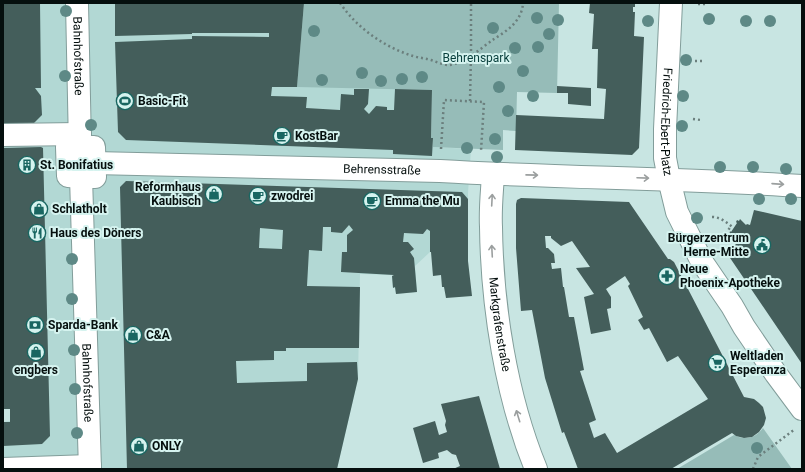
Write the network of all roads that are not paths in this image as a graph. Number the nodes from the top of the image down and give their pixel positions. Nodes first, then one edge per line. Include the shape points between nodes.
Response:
1 (77, 3) edge
2 (671, 3) edge
3 (3, 135) edge
4 (80, 140) junction
5 (88, 170) junction
6 (487, 174) junction
7 (669, 179) junction
8 (802, 186) edge
9 (799, 419) edge
10 (90, 468) edge
11 (3, 469) edge
12 (536, 469) edge

1 - 4 street, Bahnhofstraße
2 - 7 street, Friedrich-Ebert-Platz via 665,145
3 - 4 street, Bahnhofstraße
4 - 5 street, Bahnhofstraße via 94,147
4 - 5 street via 67,147 68,176
5 - 6 street, Behrensstraße via 440,171
5 - 10 street, Bahnhofstraße
6 -> 7 street, Behrensstraße
12 -> 6 street, Markgrafenstraße via 513,398 502,345 494,288
7 -> 8 street, Friedrich-Ebert-Platz
7 - 9 street via 677,212 702,262 776,374
10 - 11 street

